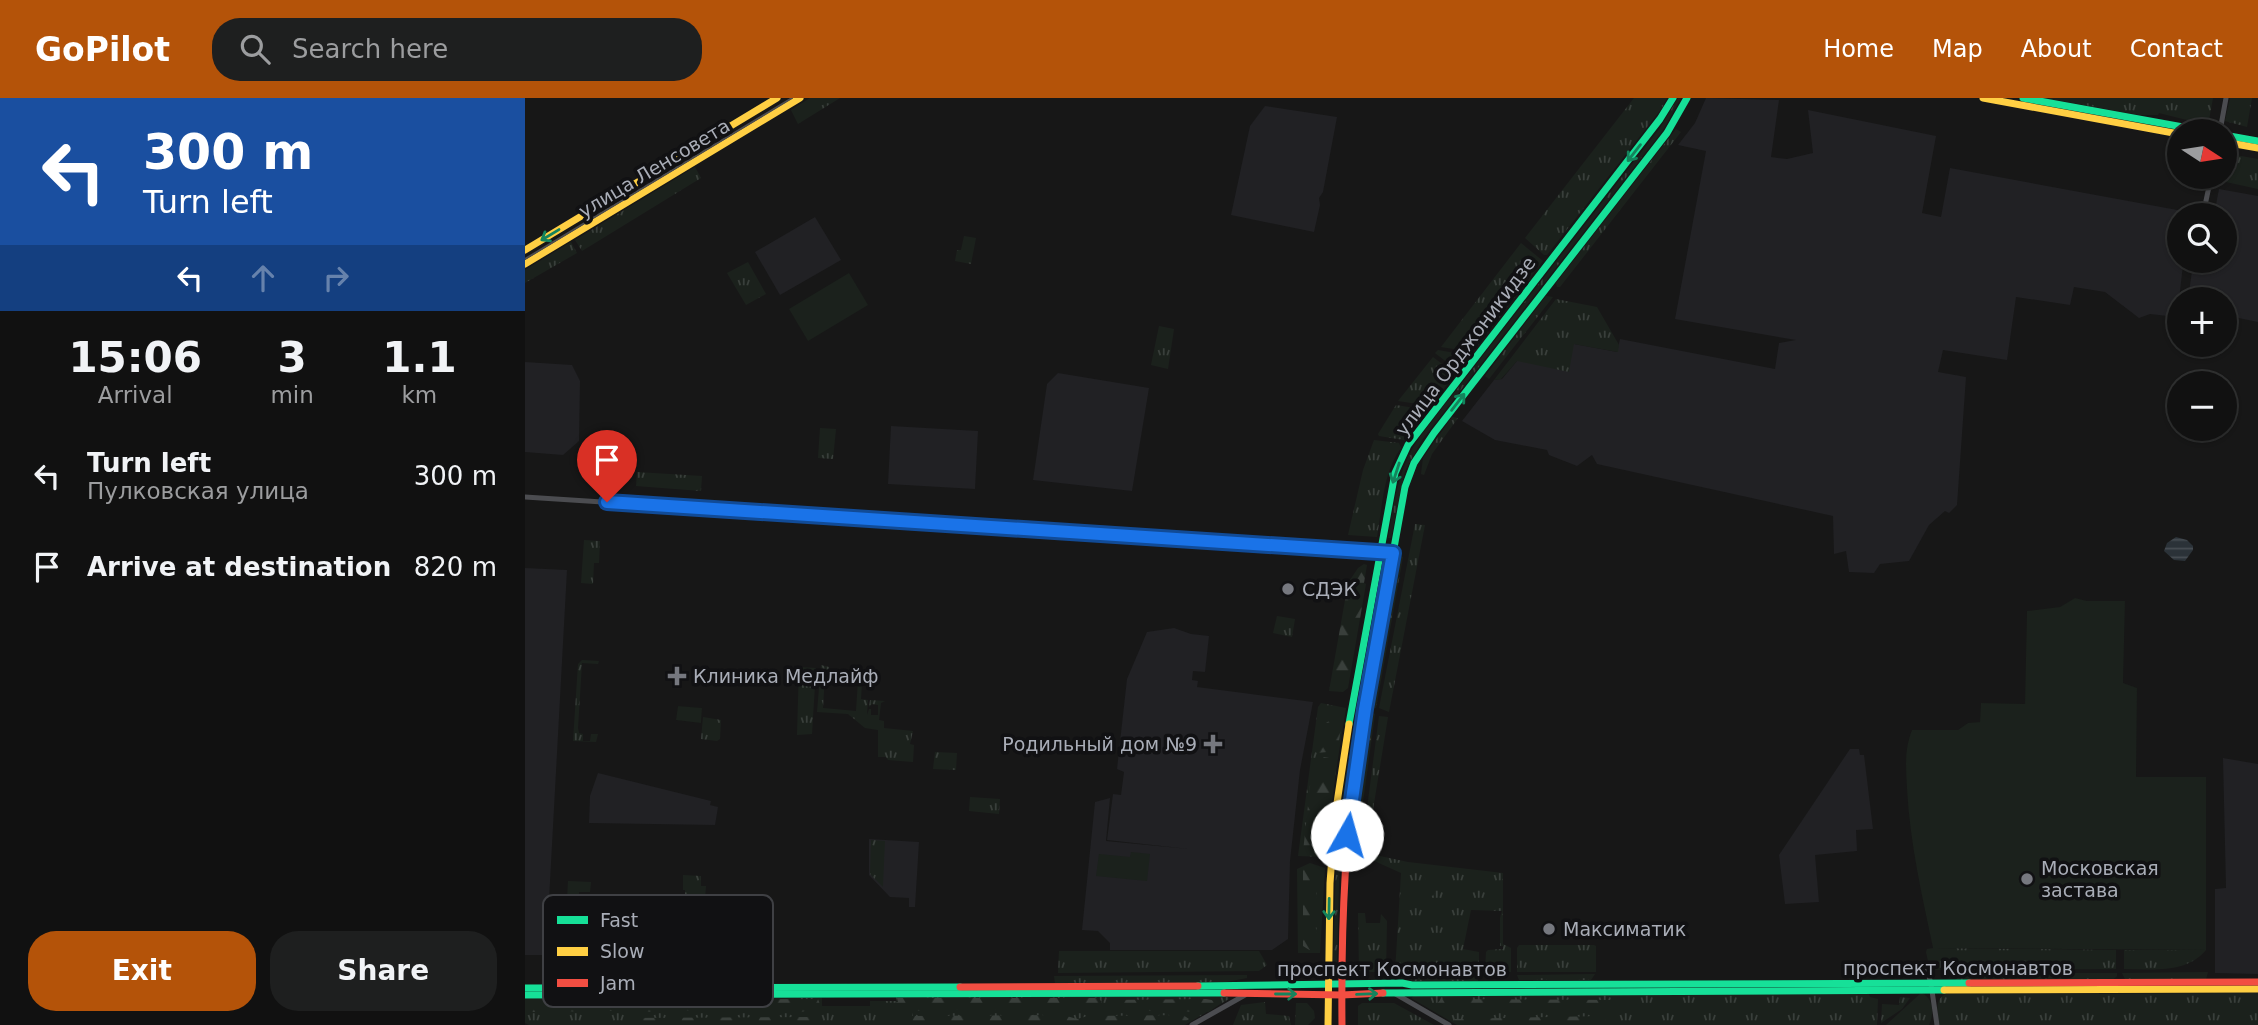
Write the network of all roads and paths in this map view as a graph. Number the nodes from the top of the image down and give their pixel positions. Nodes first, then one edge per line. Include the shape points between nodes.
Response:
1 (777, 98) edge
2 (800, 98) edge
3 (1673, 98) edge
4 (1687, 98) edge
5 (1983, 98) edge
6 (2023, 98) edge
7 (2226, 98) edge
8 (2222, 119) edge
9 (2167, 124) edge
10 (2167, 132) edge
11 (2237, 137) edge
12 (2258, 141) edge
13 (2237, 145) edge
14 (2258, 149) edge
15 (525, 250) edge
16 (525, 264) edge
17 (525, 497) edge
18 (1380, 551) junction
19 (1393, 553) junction
20 (1927, 969) dead end
21 (2258, 982) edge
22 (1328, 983) junction
23 (1342, 983) junction
24 (773, 987) edge
25 (1932, 987) junction
26 (525, 988) edge
27 (543, 988) edge
28 (2258, 989) edge
29 (1393, 992) junction
30 (773, 994) edge
31 (525, 995) edge
32 (543, 995) edge
33 (1245, 995) junction
34 (1328, 995) junction
35 (1342, 995) junction
36 (1192, 1025) edge
37 (1328, 1025) edge
38 (1342, 1025) edge
39 (1449, 1025) edge
40 (1937, 1025) edge

1 -> 15 street, улица Ленсовета
2 - 16 street, улица Ленсовета
3 -> 18 street, улица Орджоникидзе via 1408,445 1393,480
19 -> 4 street, улица Орджоникидзе via 1405,487 1417,457 1667,133
5 - 10 street
6 - 9 street
7 - 8 street
11 - 12 street
13 - 14 street
17 - 18 street
18 - 19 street
18 -> 22 street, улица Орджоникидзе via 1335,816
19 - 23 street, улица Орджоникидзе via 1349,817
20 - 25 street
21 - 25 street, проспект Космонавтов
22 - 23 street, проспект Космонавтов
22 - 24 street, проспект Космонавтов
22 - 34 street, улица Орджоникидзе
23 - 25 street, проспект Космонавтов
23 - 35 street, улица Орджоникидзе
25 - 28 street, проспект Космонавтов
25 - 29 street, проспект Космонавтов
25 - 40 street
26 - 27 street, проспект Космонавтов
35 -> 29 street, проспект Космонавтов
29 - 39 street
30 - 33 street, проспект Космонавтов
31 - 32 street, проспект Космонавтов
33 -> 34 street, проспект Космонавтов
33 - 36 street
34 - 35 street, проспект Космонавтов
34 - 37 street, улица Орджоникидзе
35 - 38 street, улица Орджоникидзе

